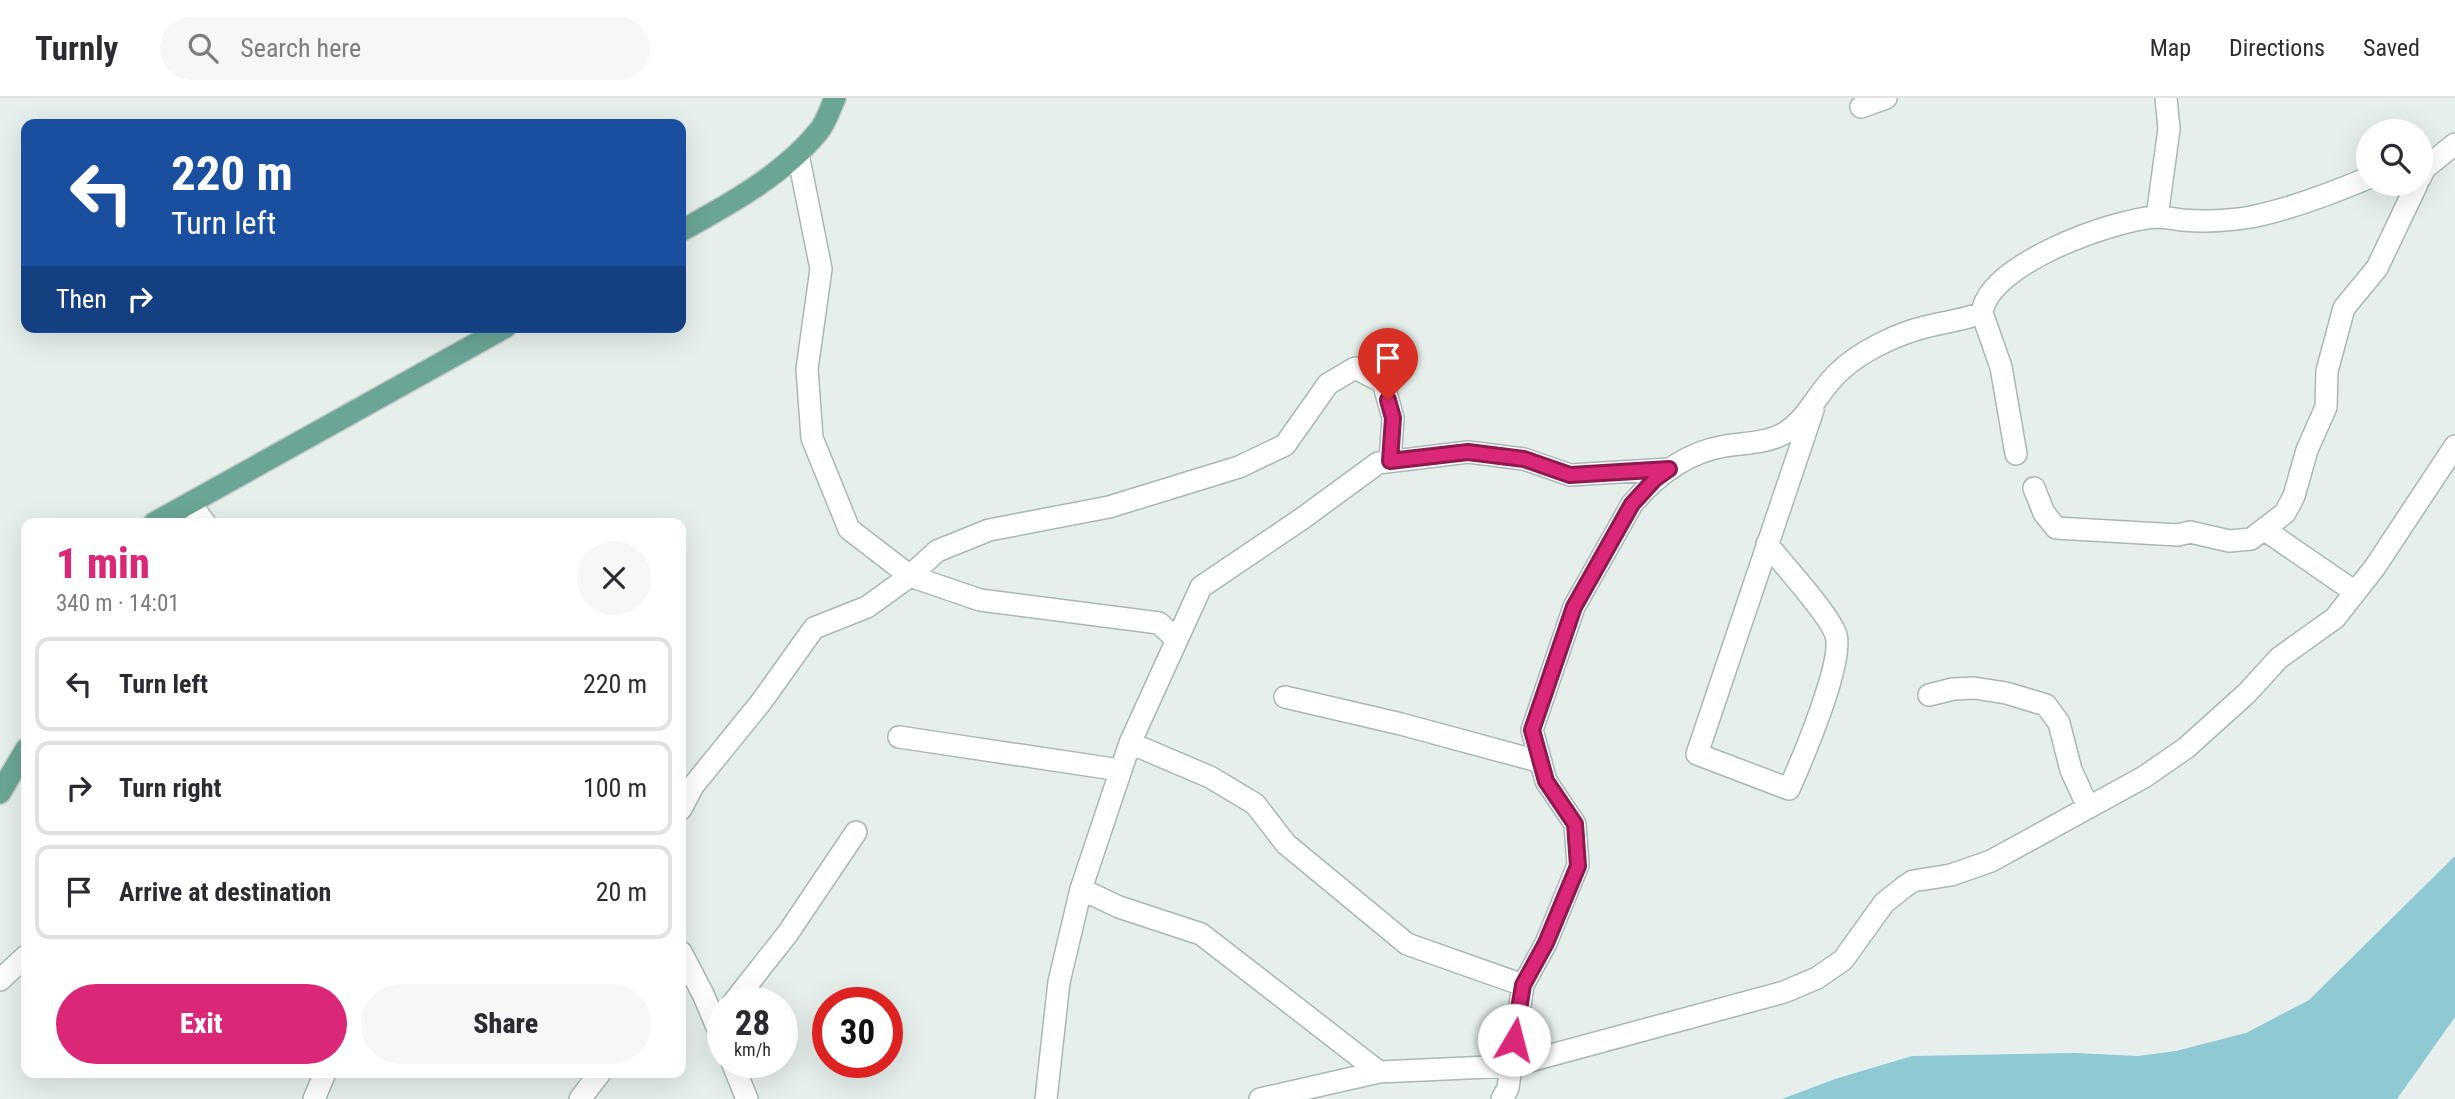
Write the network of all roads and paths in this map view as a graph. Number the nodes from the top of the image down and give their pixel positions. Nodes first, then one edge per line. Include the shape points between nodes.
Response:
1 (835, 98) edge
2 (1886, 98) edge
3 (2166, 98) edge
4 (1861, 107) dead end
5 (2455, 144) edge
6 (798, 154) junction
7 (2433, 163) edge
8 (2356, 183) edge
9 (2411, 196) edge
10 (2157, 217) junction
11 (686, 228) edge
12 (1983, 313) junction
13 (495, 333) edge
14 (1816, 403) junction
15 (2455, 446) edge
16 (2016, 454) dead end
17 (1390, 461) junction
18 (1669, 469) junction
19 (2034, 488) dead end
20 (190, 503) junction
21 (163, 518) edge
22 (201, 518) edge
23 (2265, 530) junction
24 (1767, 544) junction
25 (910, 576) junction
26 (2355, 592) junction
27 (1176, 639) junction
28 (1929, 695) dead end
29 (1285, 697) dead end
30 (899, 737) dead end
31 (1129, 744) junction
32 (21, 757) edge
33 (1541, 762) junction
34 (1120, 770) junction
35 (0, 793) edge
36 (686, 799) edge
37 (2088, 807) junction
38 (856, 832) dead end
39 (1081, 890) junction
40 (21, 961) edge
41 (686, 967) edge
42 (0, 980) edge
43 (1523, 985) junction
44 (746, 987) edge
45 (707, 999) edge
46 (1511, 1066) junction
47 (1379, 1072) junction
48 (323, 1078) edge
49 (596, 1078) edge
50 (738, 1078) edge
51 (314, 1099) edge
52 (580, 1099) edge
53 (747, 1099) edge
54 (1046, 1099) edge
55 (1260, 1099) edge
56 (1502, 1099) edge

1 - 6 main road via 820,130
2 - 4 street
3 - 10 street via 2169,129
5 - 7 street
6 - 11 main road
6 - 25 street via 821,269 807,369 812,438 849,529
8 - 10 street via 2255,216 2207,222
9 - 23 street via 2377,268 2344,308 2327,371 2326,407 2294,496 2285,513
10 - 12 street via 2070,239 1999,282 1987,297
12 - 14 street via 1912,331 1866,353 1840,370
12 - 16 street via 2001,367
13 - 20 main road
14 - 18 street via 1799,422 1773,438 1708,450
14 - 24 street
15 - 26 street
17 - 18 street via 1468,452 1524,459 1570,475
17 - 25 street via 1393,418 1383,382 1354,368 1328,384 1284,445 1239,467 1109,507 989,530 937,551
17 - 27 street via 1378,463 1201,587
18 - 33 street via 1632,504 1574,607 1532,730
19 - 23 street via 2056,528 2190,532 2230,541 2251,539
20 - 21 main road
20 - 22 street
23 - 26 street
24 - 24 street via 1832,626 1838,645 1789,789 1697,754
25 - 27 street via 980,600 1159,624
25 - 36 street via 867,607 814,628
26 - 37 street via 2327,626 2279,658 2248,693 2186,748
27 - 31 street
28 - 37 street via 1974,688 2046,705 2059,723 2071,770
29 - 33 street
30 - 34 street
31 - 34 street
31 - 43 street via 1210,777 1255,804 1286,844 1407,944
32 - 35 main road
33 - 43 street via 1546,781 1575,824 1578,866
34 - 39 street
37 - 46 street via 1976,868 1913,881 1884,903 1843,960 1801,986
38 - 44 street
39 - 47 street via 1201,934
39 - 54 street via 1059,982
40 - 42 street
41 - 45 street
43 - 46 street
46 - 47 street
46 - 56 street
47 - 55 street
48 - 51 street
49 - 52 street
50 - 53 street

